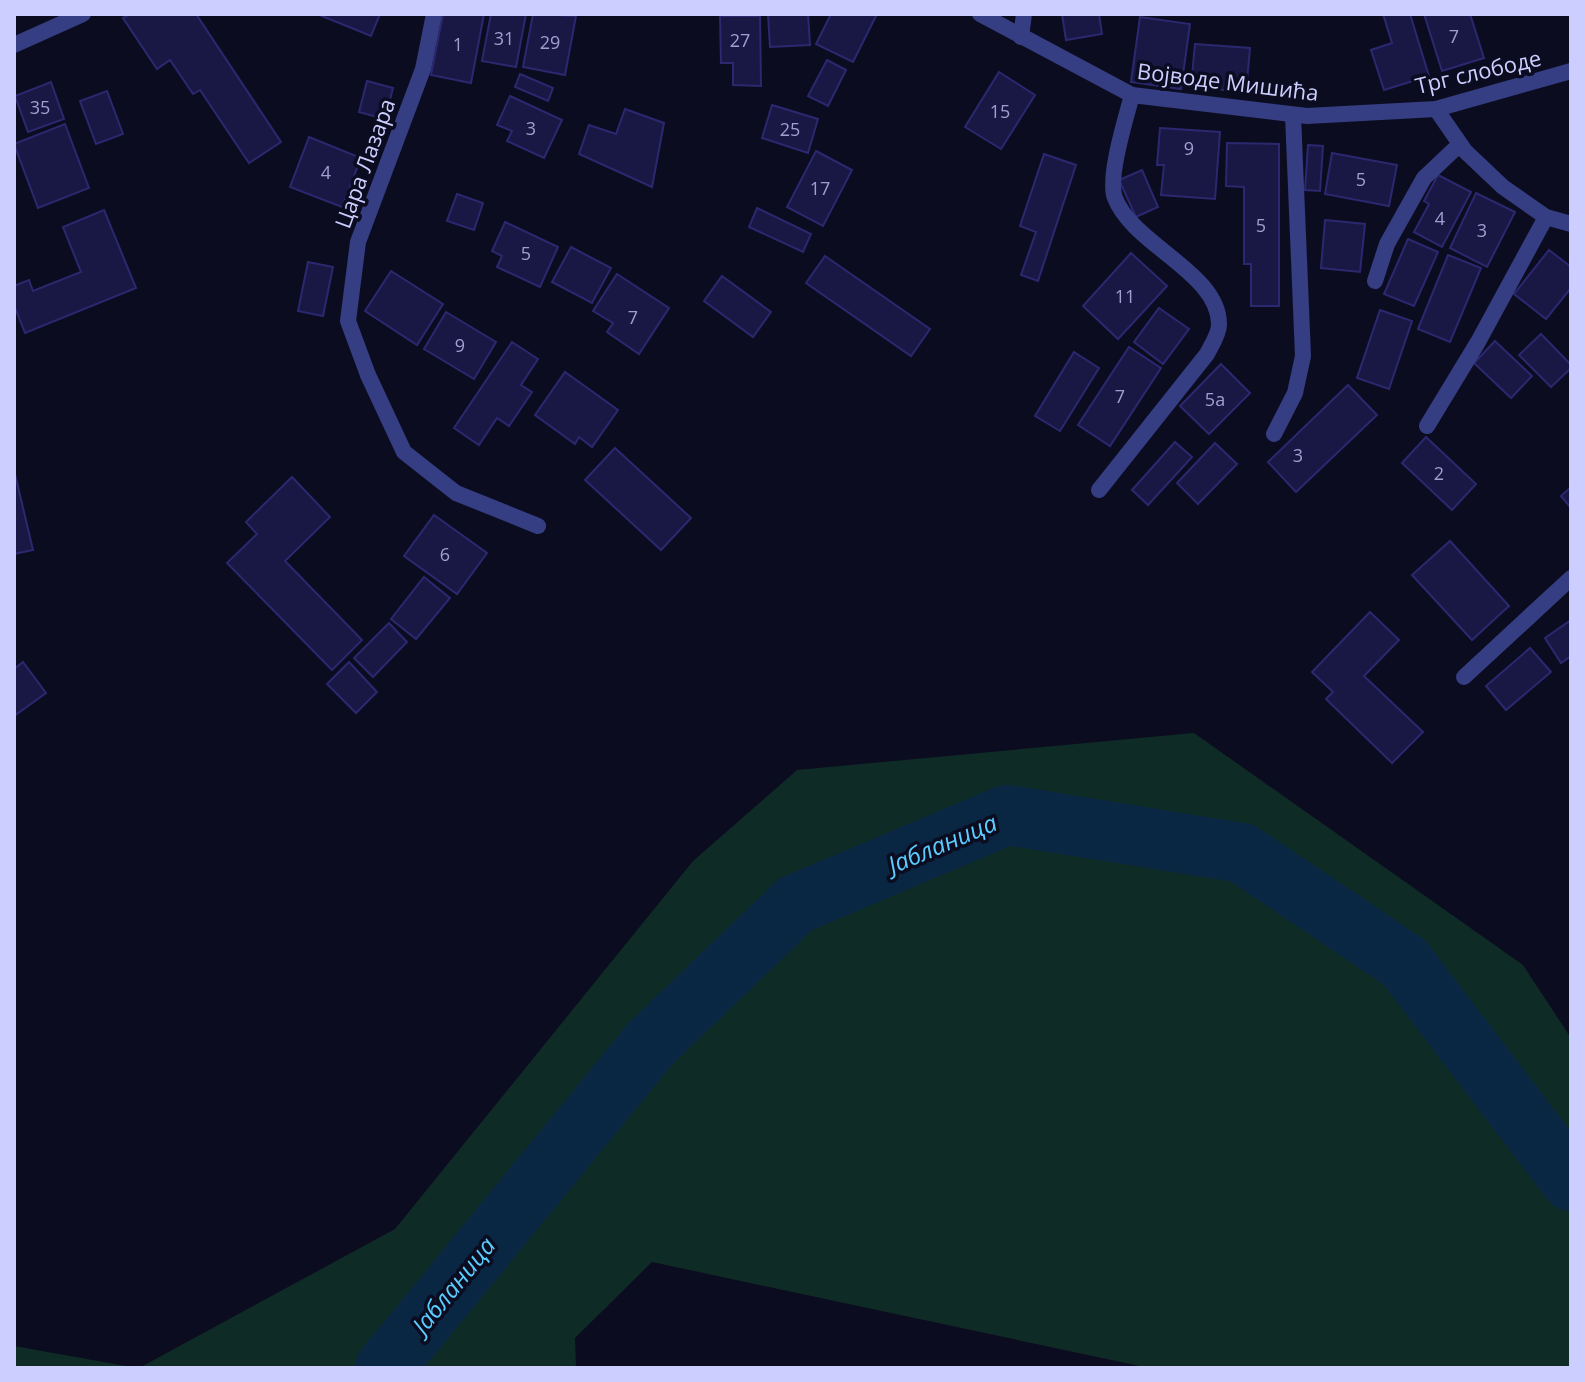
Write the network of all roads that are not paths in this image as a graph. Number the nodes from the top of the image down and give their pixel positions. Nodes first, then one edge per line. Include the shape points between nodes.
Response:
1 (83, 14) edge
2 (434, 14) edge
3 (980, 14) edge
4 (1024, 14) edge
5 (1021, 37) junction
6 (14, 45) edge
7 (1571, 71) edge
8 (1132, 95) junction
9 (1436, 109) junction
10 (1346, 114) joint
11 (1293, 115) junction
12 (1460, 144) junction
13 (1546, 217) junction
14 (1571, 224) edge
15 (1375, 281) dead end
16 (1427, 426) dead end
17 (1274, 434) dead end
18 (1099, 490) dead end
19 (538, 526) dead end
20 (1571, 578) edge
21 (1464, 677) dead end

1 - 6 street
2 - 19 street, Цара Лазара via 423,69 358,242 348,321 404,452 456,493
3 - 5 street, Војводе Мишића
4 - 5 street
5 - 8 street, Војводе Мишића
7 - 9 street, Трг слободе
8 - 11 street, Војводе Мишића
8 - 18 street via 1114,170 1114,197 1144,235 1202,287 1215,304 1219,327 1207,354
9 - 10 street, Трг слободе
9 - 12 street
10 - 11 street, Војводе Мишића
11 - 17 street via 1303,356 1295,393
12 - 13 street via 1503,187
12 - 15 street via 1424,178 1387,244
13 - 14 street
13 - 16 street
20 - 21 street

